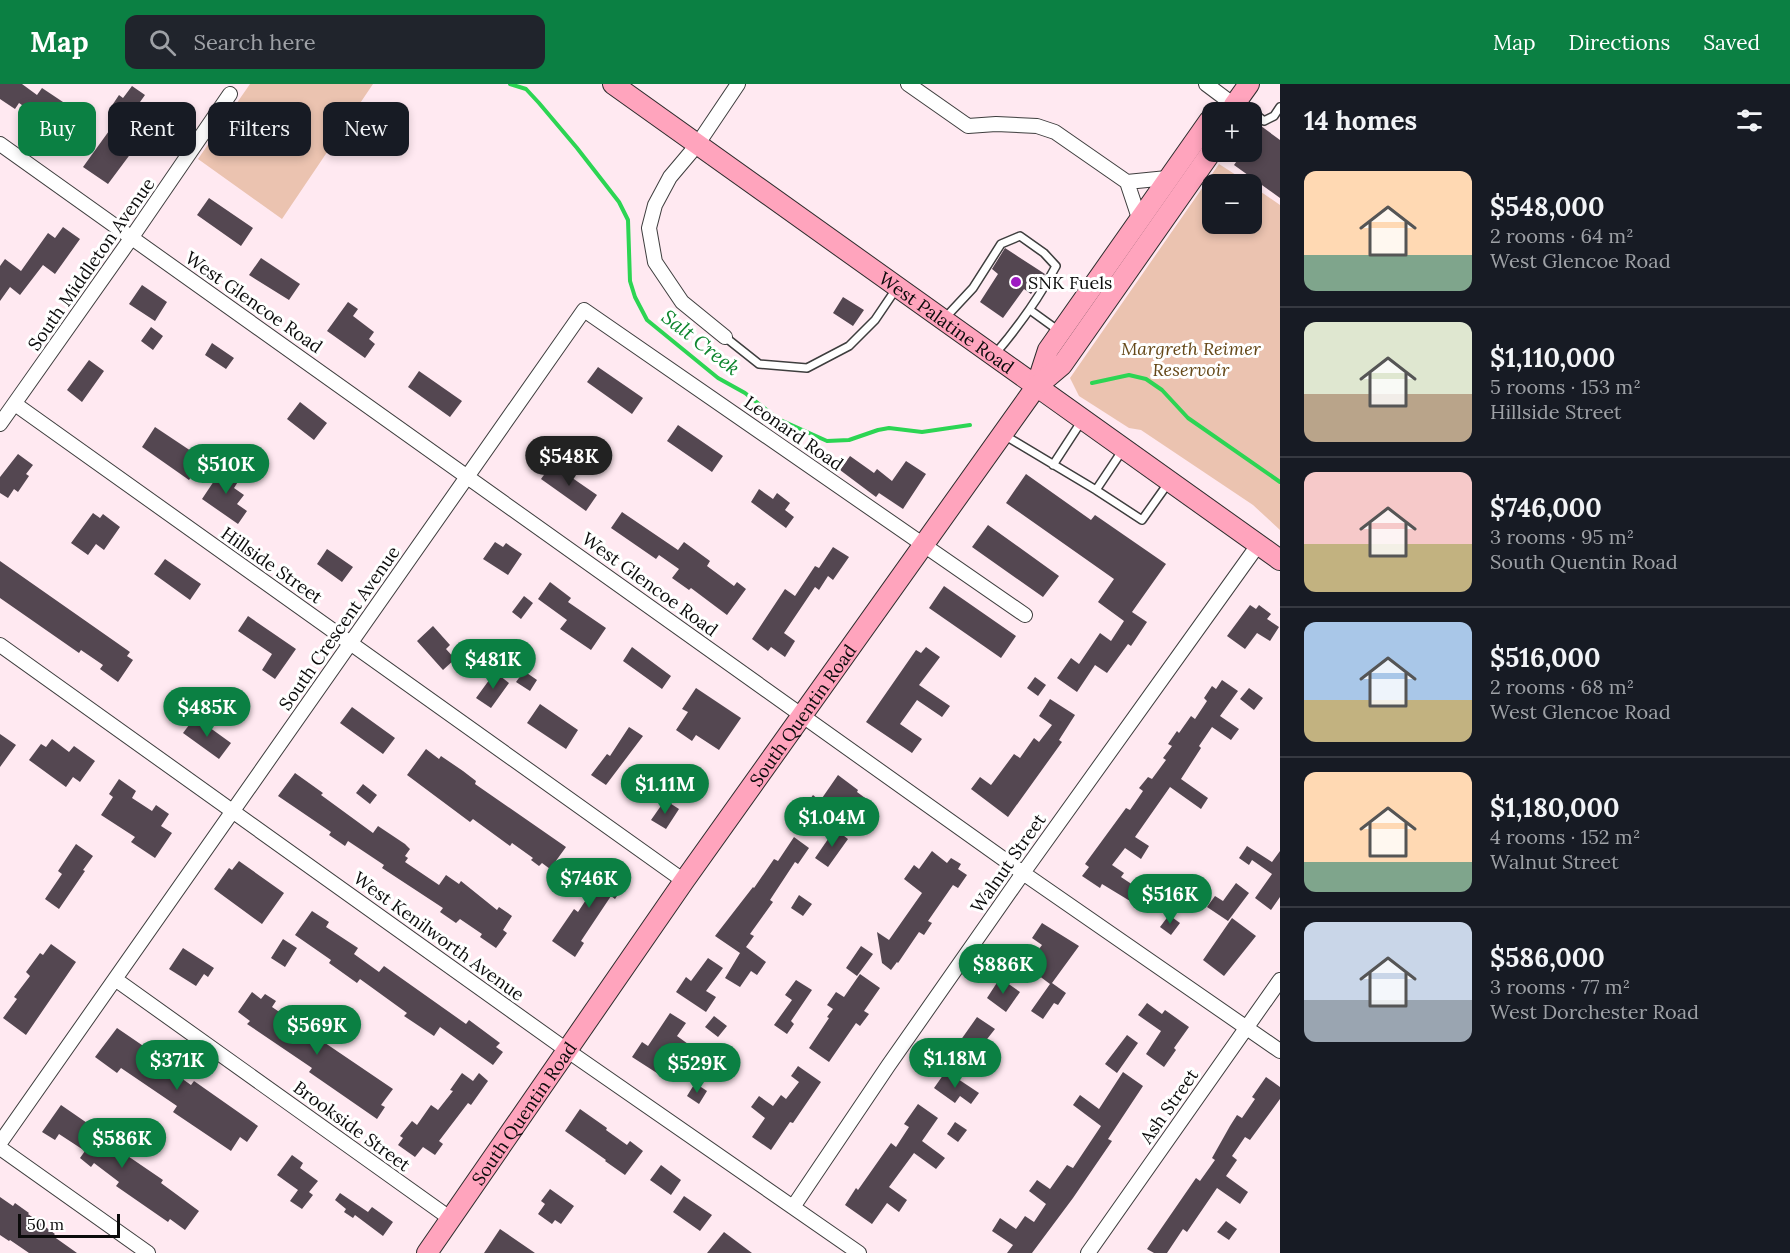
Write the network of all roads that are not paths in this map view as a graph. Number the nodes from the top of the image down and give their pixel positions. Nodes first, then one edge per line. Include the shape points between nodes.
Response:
1 (613, 84) edge
2 (738, 84) edge
3 (908, 84) edge
4 (1206, 84) edge
5 (230, 94) dead end
6 (1233, 102) edge
7 (1280, 107) edge
8 (1262, 120) edge
9 (1202, 130) edge
10 (0, 144) edge
11 (697, 145) junction
12 (1204, 162) edge
13 (1167, 178) junction
14 (1127, 182) junction
15 (1139, 218) junction
16 (132, 237) junction
17 (897, 288) junction
18 (584, 310) joint
19 (1030, 310) junction
20 (943, 320) junction
21 (1061, 333) junction
22 (725, 337) joint
23 (993, 356) junction
24 (1036, 387) junction
25 (15, 404) junction
26 (1083, 420) junction
27 (0, 424) edge
28 (1002, 434) junction
29 (1123, 449) junction
30 (1053, 465) junction
31 (467, 475) junction
32 (1169, 482) junction
33 (1096, 490) junction
34 (923, 545) junction
35 (1258, 545) junction
36 (1280, 560) edge
37 (1024, 615) dead end
38 (351, 643) junction
39 (0, 645) edge
40 (802, 715) junction
41 (234, 811) junction
42 (1023, 873) junction
43 (684, 882) junction
44 (115, 979) junction
45 (1280, 980) edge
46 (1246, 1027) junction
47 (568, 1051) junction
48 (1280, 1051) edge
49 (0, 1143) edge
50 (0, 1148) edge
51 (793, 1207) junction
52 (451, 1219) junction
53 (148, 1253) edge
54 (426, 1253) edge
55 (859, 1253) edge
56 (1088, 1253) edge

1 - 11 main road, West Palatine Road
2 - 11 street
3 - 14 street via 968,126 1037,126 1055,132
4 - 6 street
5 - 16 street, South Middleton Avenue
7 - 8 lane via 1274,116
9 - 13 main road
10 - 16 street, West Glencoe Road
11 - 17 main road, West Palatine Road
11 - 22 street via 670,177 655,205 649,228 655,262 682,302
12 - 24 main road via 1062,365
13 - 14 street
13 - 15 main road
14 - 15 street
15 - 21 main road
16 - 25 street, South Middleton Avenue
16 - 31 street, West Glencoe Road
17 - 20 main road, West Palatine Road
17 - 22 lane via 875,320 849,346 807,368 759,364
18 - 31 street, South Crescent Avenue
18 - 34 street, Leonard Road
19 - 20 lane via 1056,266 1020,236 1001,244 973,288
19 - 21 lane
19 - 23 lane
20 - 23 main road, West Palatine Road
21 - 24 main road via 1048,350
23 - 24 main road, West Palatine Road
24 - 26 main road, West Palatine Road
24 - 28 main road, South Quentin Road
25 - 27 street, South Middleton Avenue
25 - 38 street, Hillside Street
26 - 29 main road, West Palatine Road
26 - 30 lane
28 - 30 lane
28 - 34 main road, South Quentin Road
29 - 32 main road, West Palatine Road
29 - 33 lane
30 - 33 lane
31 - 38 street, South Crescent Avenue
31 - 40 street, West Glencoe Road
32 - 33 lane via 1142,520
32 - 35 main road, West Palatine Road
34 - 37 street, Leonard Road
34 - 40 main road, South Quentin Road
35 - 36 main road, West Palatine Road
35 - 42 street, Walnut Street
38 - 41 street, South Crescent Avenue
38 - 43 street, Hillside Street
39 - 41 street, West Kenilworth Avenue
40 - 42 street, West Glencoe Road
40 - 43 main road, South Quentin Road
41 - 44 street, South Crescent Avenue
41 - 47 street, West Kenilworth Avenue
42 - 46 street, West Glencoe Road
42 - 51 street, Walnut Street
43 - 47 main road, South Quentin Road
44 - 49 street, South Crescent Avenue
44 - 52 street, Brookside Street
45 - 46 street, Ash Street
46 - 48 street, West Glencoe Road
46 - 56 street, Ash Street
47 - 51 street, West Kenilworth Avenue
47 - 52 main road, South Quentin Road
50 - 53 street
51 - 55 street, West Kenilworth Avenue
52 - 54 main road, South Quentin Road

